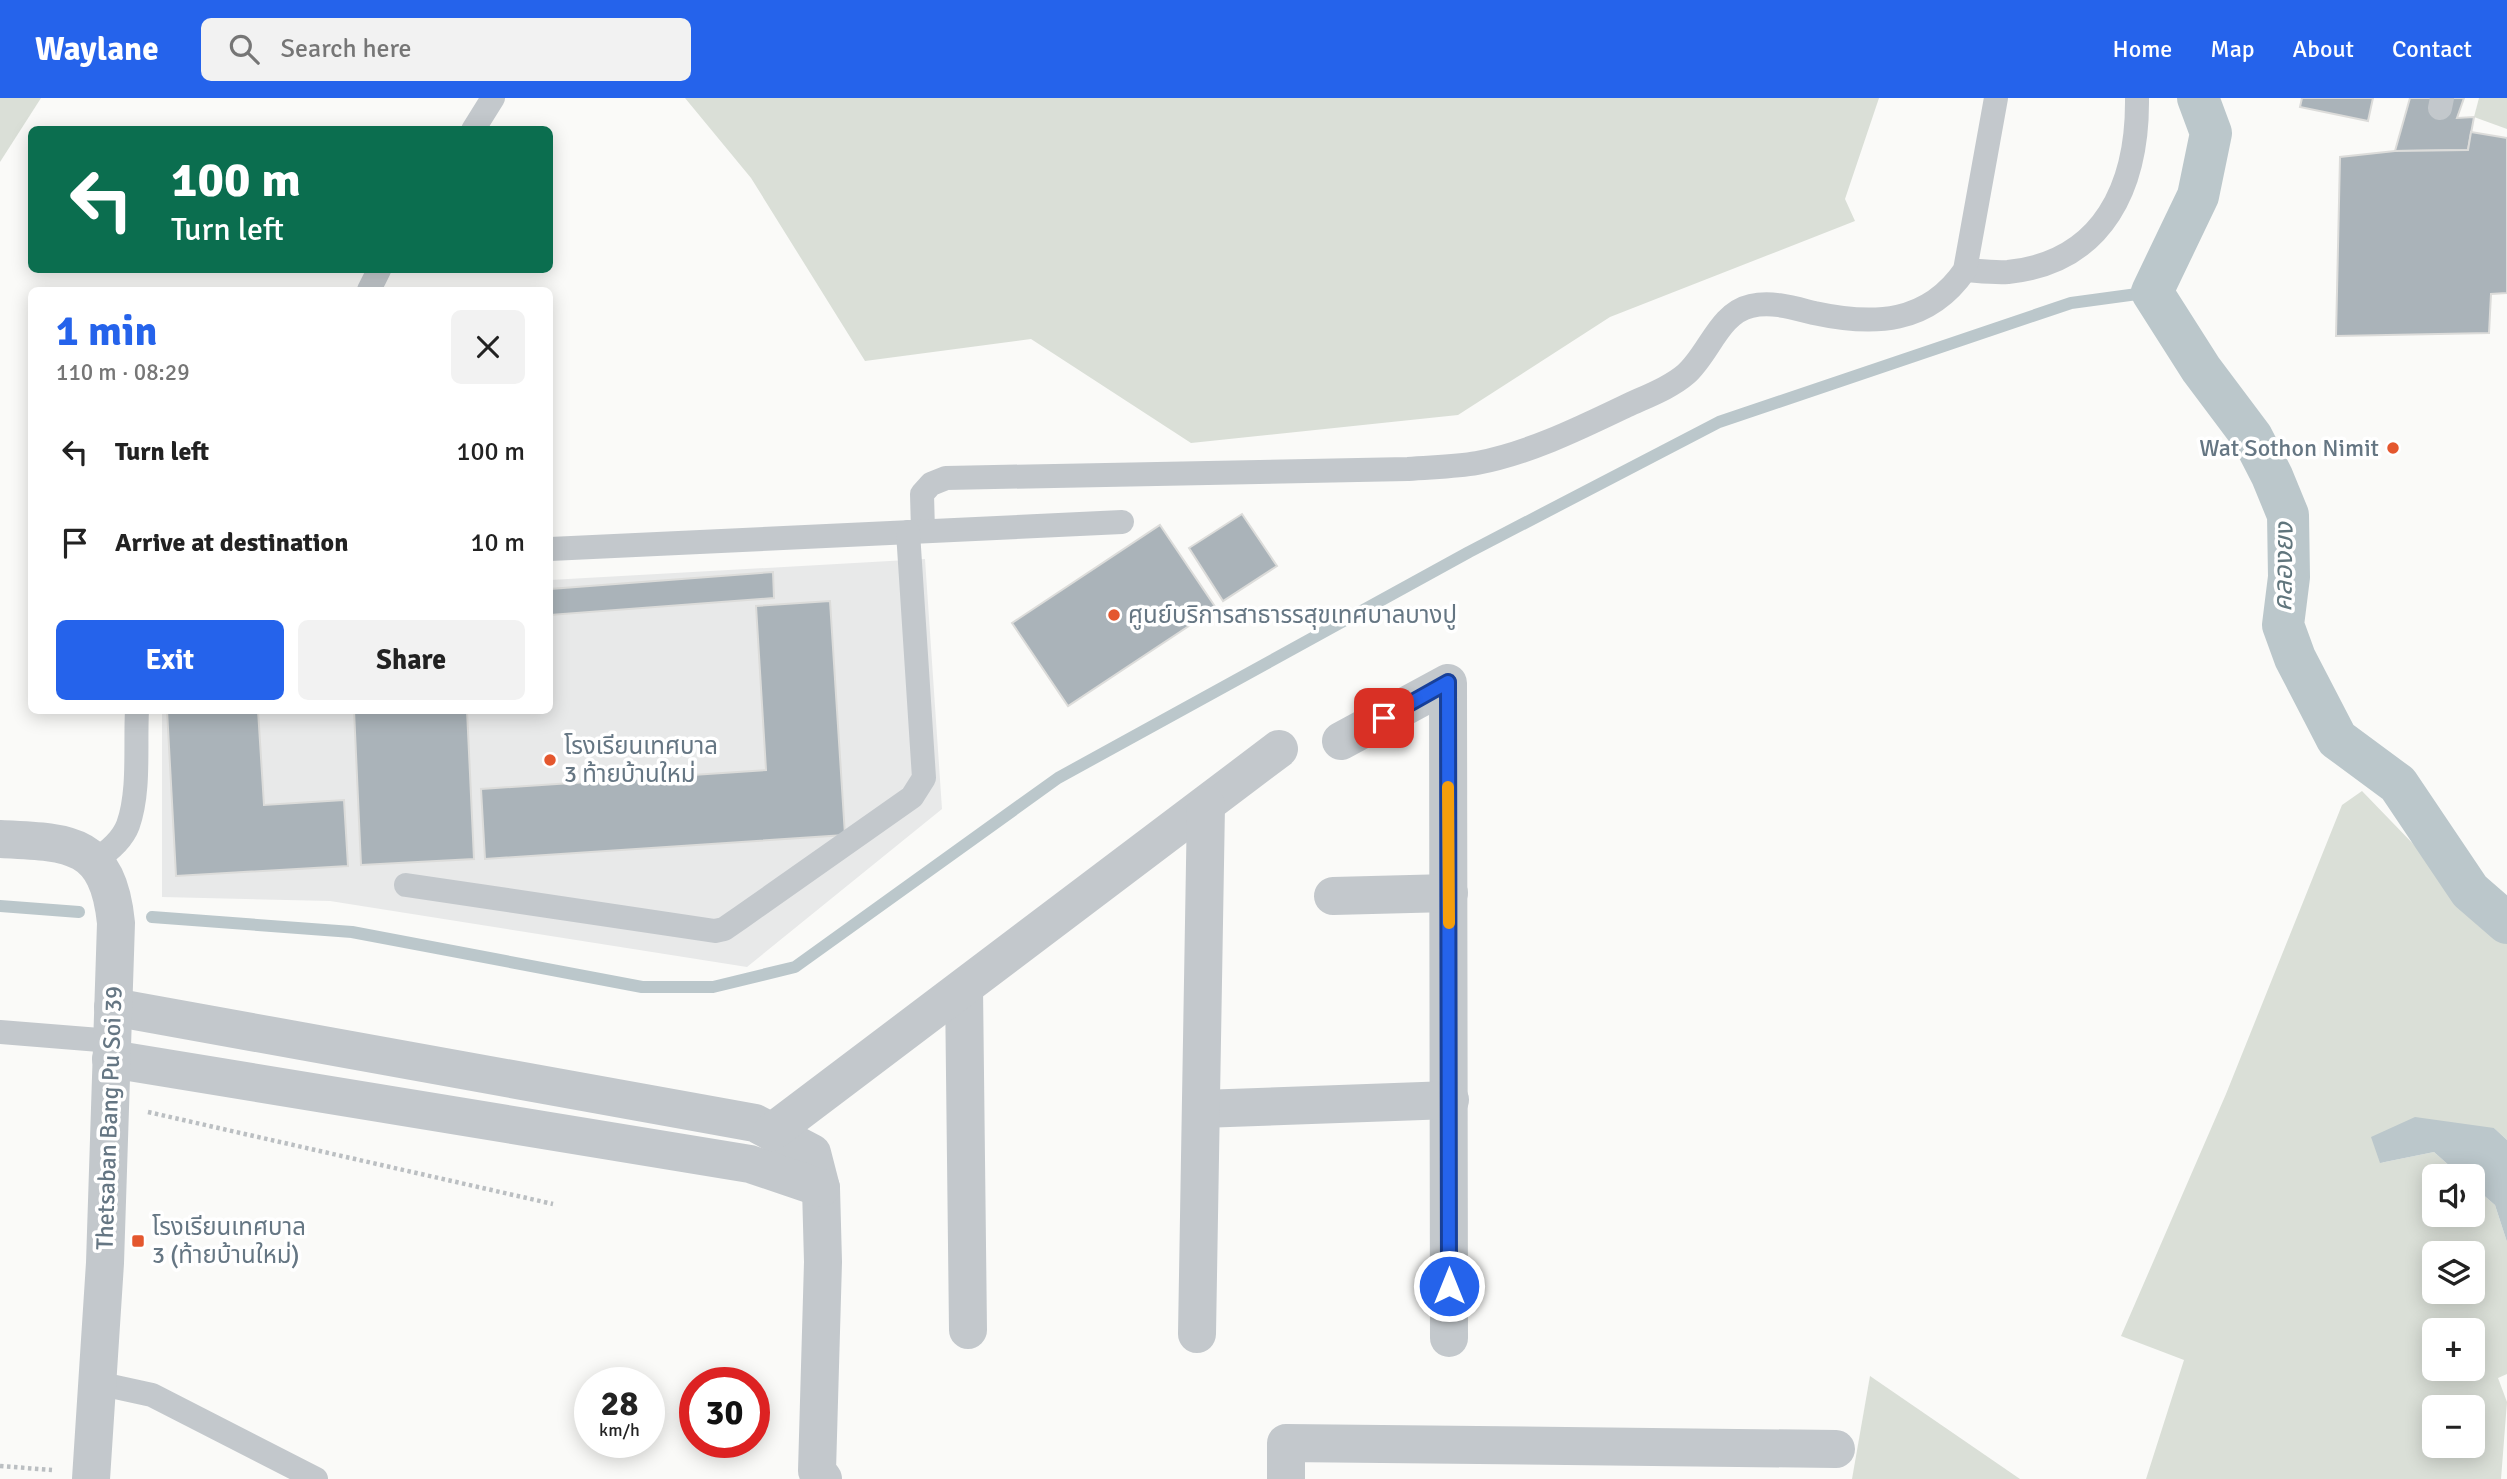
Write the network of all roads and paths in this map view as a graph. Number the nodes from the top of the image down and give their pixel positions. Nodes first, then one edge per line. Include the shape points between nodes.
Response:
1 (493, 98) edge
2 (1996, 98) edge
3 (2137, 98) edge
4 (476, 126) edge
5 (1965, 270) junction
6 (1122, 522) dead end
7 (915, 531) junction
8 (553, 549) edge
9 (137, 714) edge
10 (1341, 741) dead end
11 (1279, 750) dead end
12 (1206, 805) junction
13 (0, 839) edge
14 (94, 861) junction
15 (406, 884) dead end
16 (1449, 893) junction
17 (1333, 896) dead end
18 (964, 988) junction
19 (0, 1032) edge
20 (112, 1036) junction
21 (1450, 1100) junction
22 (110, 1103) junction
23 (1201, 1109) junction
24 (772, 1132) junction
25 (821, 1188) junction
26 (552, 1204) dead end
27 (968, 1330) dead end
28 (1197, 1334) dead end
29 (1449, 1338) dead end
30 (97, 1384) junction
31 (1836, 1449) dead end
32 (0, 1466) edge
33 (91, 1476) edge
34 (316, 1479) edge
35 (823, 1479) edge
36 (1286, 1479) edge

1 - 4 lane
2 - 5 lane
3 - 5 lane via 2130,175 2100,228 2076,248 2039,265 2008,272
5 - 7 lane via 1951,290 1927,307 1899,318 1847,320 1773,304 1749,306 1729,320 1687,373 1657,391 1555,440 1477,463 1408,469 946,478 922,494
6 - 7 lane
7 - 8 lane
7 - 15 lane via 924,778 912,797 844,846 724,929 715,930
9 - 14 lane via 127,827 116,844
10 - 16 street via 1448,682
11 - 12 street
12 - 18 street
12 - 23 street
13 - 14 street via 77,848
14 - 20 street, Thetsaban Bang Pu Soi 39 via 108,876 114,899
16 - 17 street
16 - 21 street
18 - 24 street
18 - 27 street
19 - 20 lane
20 - 22 street, Thetsaban Bang Pu Soi 39
20 - 24 street via 755,1123
20 - 25 street via 750,1164
21 - 23 street
21 - 29 street
22 - 26 path
22 - 30 street, Thetsaban Bang Pu Soi 39
23 - 28 street
24 - 25 street via 812,1153
25 - 35 street via 817,1471
30 - 33 street, Thetsaban Bang Pu Soi 39
30 - 34 lane via 152,1395
31 - 36 street via 1286,1443
32 - 33 path

